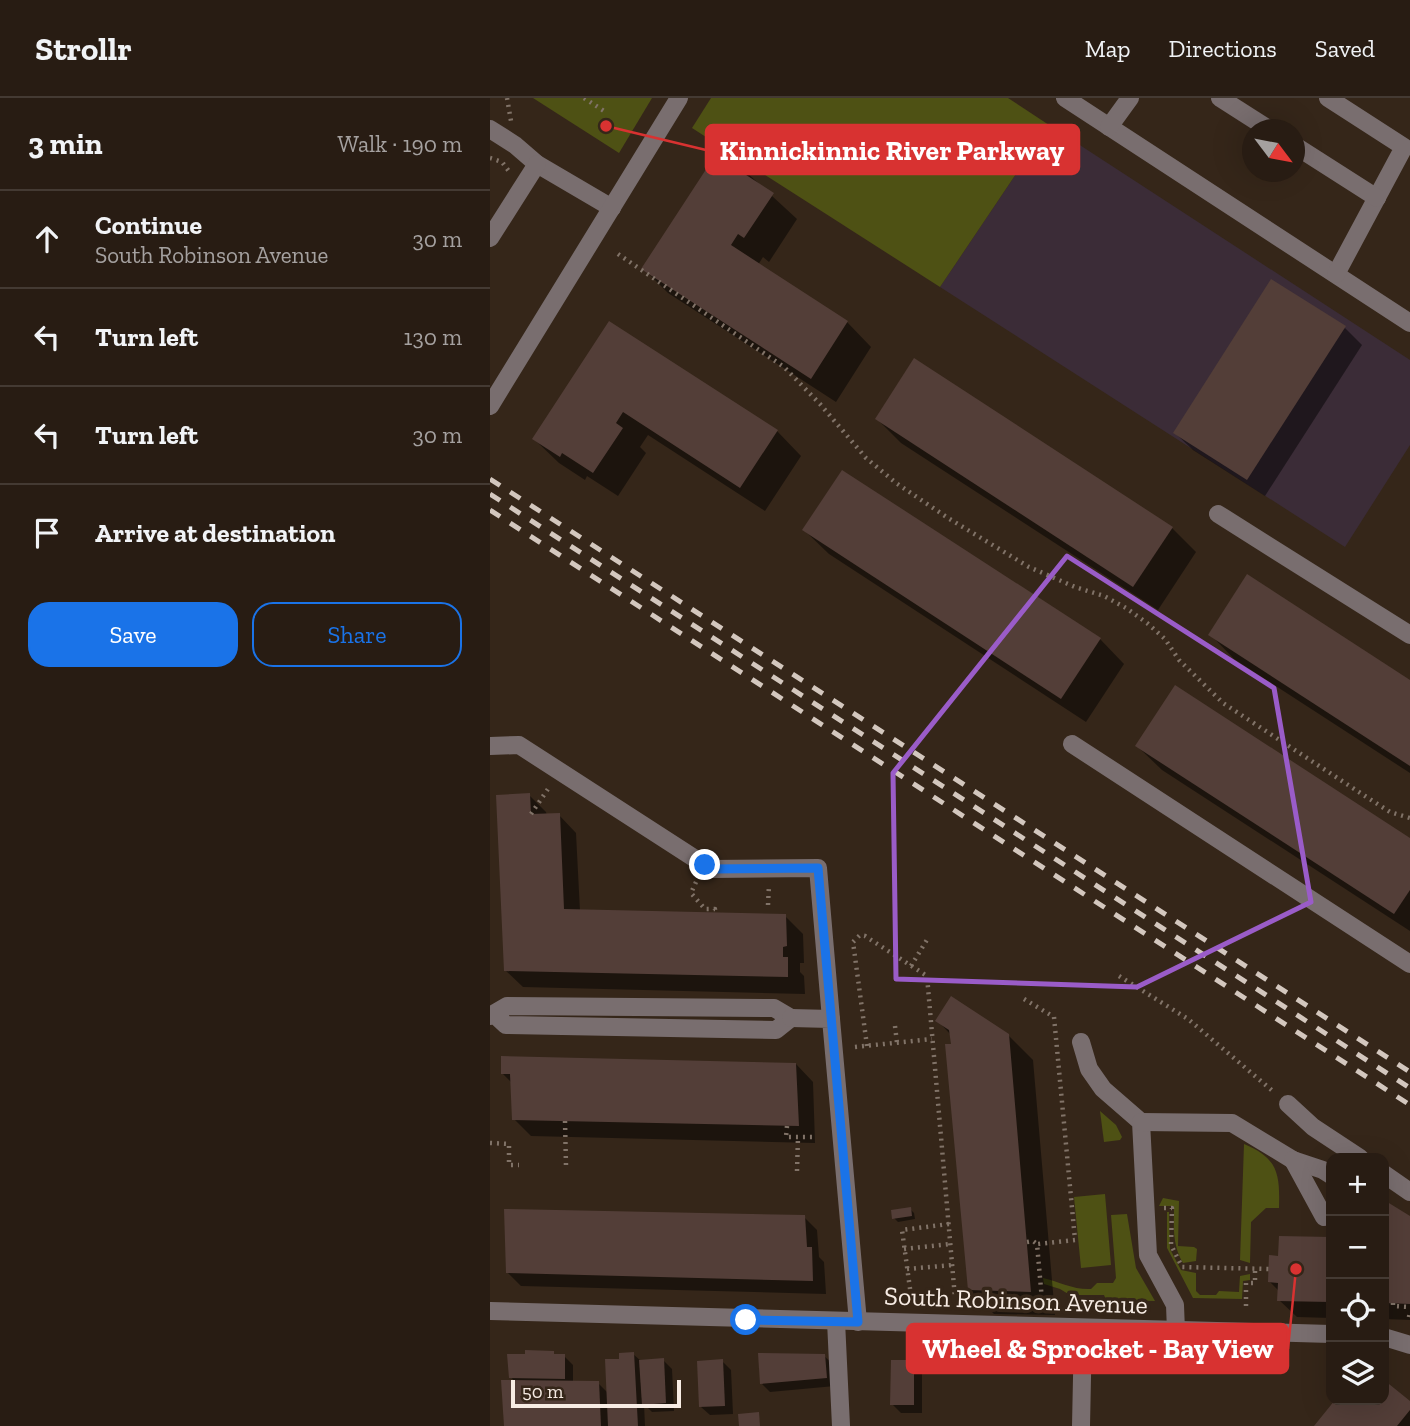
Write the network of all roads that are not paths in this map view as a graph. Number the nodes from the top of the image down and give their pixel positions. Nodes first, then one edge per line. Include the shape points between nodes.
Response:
1 (679, 98) edge
2 (1066, 98) edge
3 (1130, 98) edge
4 (1220, 98) edge
5 (1328, 98) edge
6 (1253, 119) edge
7 (1110, 127) junction
8 (490, 129) edge
9 (1407, 142) edge
10 (1305, 152) edge
11 (537, 164) junction
12 (1377, 198) junction
13 (612, 208) junction
14 (490, 238) edge
15 (1336, 274) junction
16 (1410, 323) edge
17 (490, 406) edge
18 (1218, 514) dead end
19 (1410, 635) edge
20 (1073, 744) dead end
21 (490, 746) edge
22 (1408, 957) edge
23 (493, 1016) edge
24 (831, 1019) junction
25 (1081, 1042) dead end
26 (1288, 1104) road end
27 (1141, 1122) junction
28 (1352, 1153) edge
29 (1293, 1160) junction
30 (1326, 1172) edge
31 (1389, 1177) edge
32 (1410, 1192) edge
33 (1324, 1217) dead end
34 (490, 1311) edge
35 (836, 1321) junction
36 (858, 1322) junction
37 (1083, 1329) junction
38 (1176, 1331) junction
39 (1326, 1334) edge
40 (1389, 1339) edge
41 (1410, 1345) edge
42 (841, 1426) edge
43 (1081, 1426) edge

1 - 13 street
2 - 7 street
3 - 7 street
4 - 6 street
5 - 9 street
7 - 15 street
8 - 11 street
9 - 12 street
10 - 12 street
11 - 13 street
11 - 14 street
12 - 15 street
13 - 17 street
15 - 16 street
18 - 19 street
20 - 22 street
21 - 24 street via 519,745 711,869 818,868
23 - 24 street via 506,1025 776,1030 791,1018
24 - 36 street
25 - 27 street via 1089,1069 1103,1089
26 - 28 street
27 - 29 street via 1232,1123
27 - 38 street via 1148,1255 1175,1305
29 - 30 street
29 - 33 street
31 - 32 street
34 - 35 street, South Robinson Avenue
35 - 36 street, South Robinson Avenue
35 - 42 street
36 - 37 street, South Robinson Avenue
37 - 38 street, South Robinson Avenue
37 - 43 street
38 - 39 street, South Robinson Avenue
40 - 41 street

